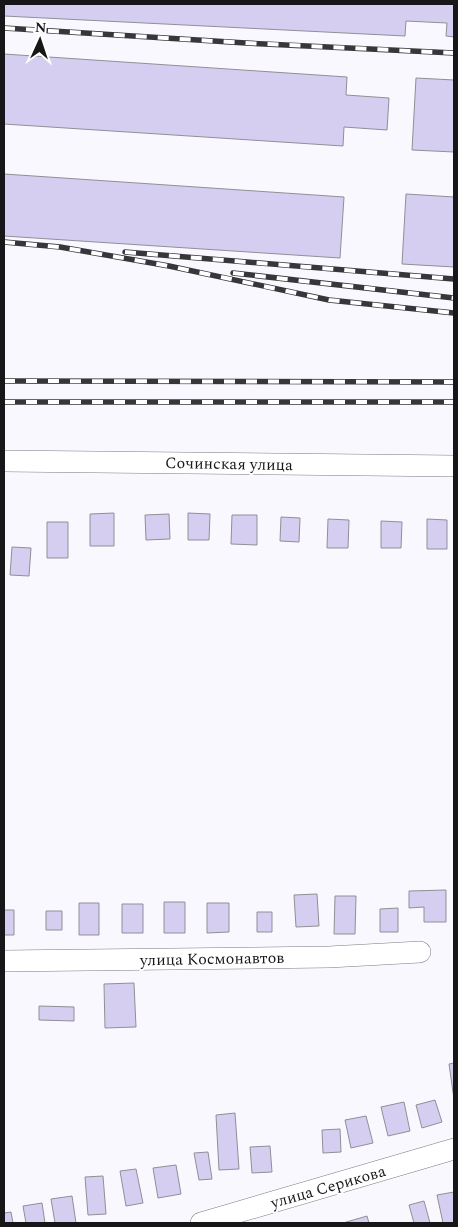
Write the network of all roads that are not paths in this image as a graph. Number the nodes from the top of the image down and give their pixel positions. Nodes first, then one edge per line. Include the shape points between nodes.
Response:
1 (4, 461) edge
2 (454, 466) edge
3 (420, 952) dead end
4 (4, 960) edge
5 (454, 1149) edge
6 (201, 1223) edge

1 - 2 street, Сочинская улица
3 - 4 street, улица Космонавтов via 329,957
5 - 6 street, улица Серикова

